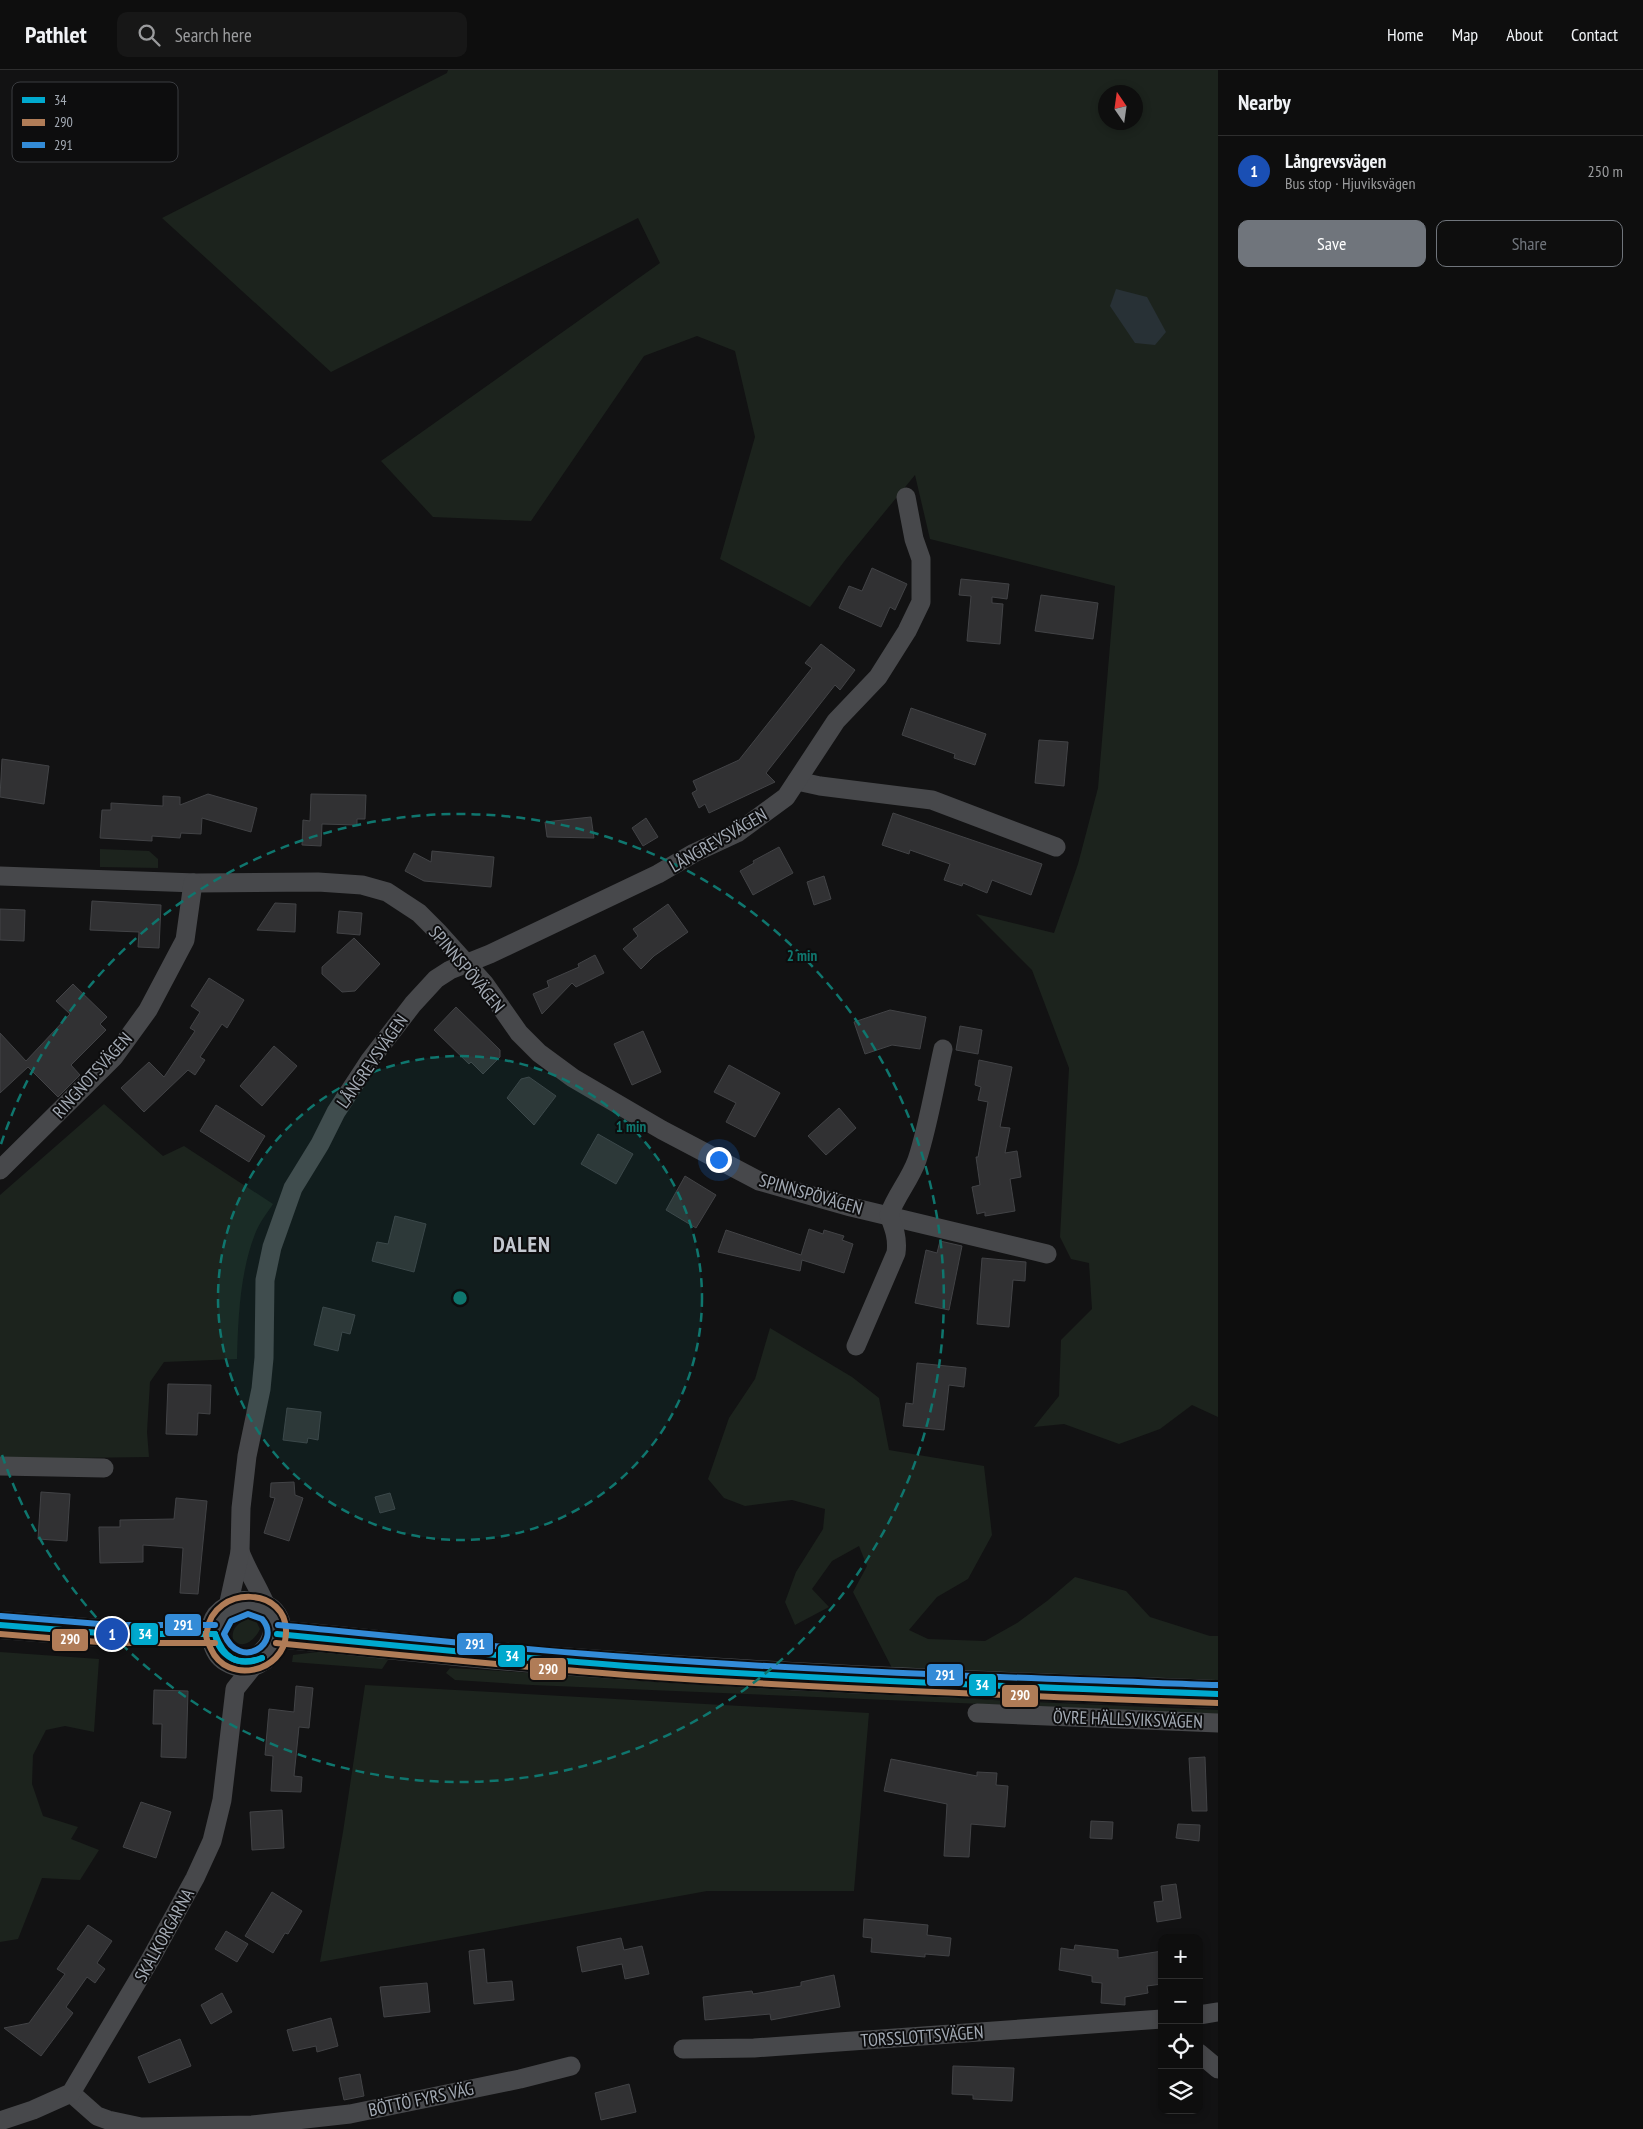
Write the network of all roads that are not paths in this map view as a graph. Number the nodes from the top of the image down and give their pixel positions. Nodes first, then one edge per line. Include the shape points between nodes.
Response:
1 (906, 497) dead end
2 (797, 781) junction
3 (1056, 846) dead end
4 (0, 876) edge
5 (193, 883) junction
6 (467, 963) junction
7 (943, 1049) dead end
8 (0, 1170) edge
9 (889, 1215) junction
10 (1047, 1254) dead end
11 (856, 1346) dead end
12 (0, 1466) edge
13 (104, 1468) dead end
14 (240, 1552) junction
15 (273, 1622) junction
16 (0, 1625) edge
17 (222, 1633) junction
18 (259, 1659) junction
19 (234, 1689) junction
20 (1218, 1694) edge
21 (978, 1712) dead end
22 (1218, 1723) edge
23 (1218, 2012) edge
24 (1203, 2014) edge
25 (1158, 2019) edge
26 (683, 2049) dead end
27 (1203, 2056) edge
28 (571, 2066) dead end
29 (1218, 2068) edge
30 (71, 2093) junction
31 (0, 2121) edge

1 - 2 street, LÅNGREVSVÄGEN via 914,539 922,559 921,602 878,677 836,721
2 - 3 street via 932,800
2 - 6 street, LÅNGREVSVÄGEN via 786,798 737,833 658,874
4 - 5 street, SPINNSPÖVÄGEN
5 - 6 street, SPINNSPÖVÄGEN via 318,882 362,885 387,892 420,913
5 - 8 street, RINGNOTSVÄGEN via 185,940 148,1010 114,1057
6 - 9 street, SPINNSPÖVÄGEN via 519,1033 539,1053 573,1078 759,1181
6 - 14 street, LÅNGREVSVÄGEN via 436,979 370,1060 336,1112 294,1188 280,1222 265,1280 263,1374 247,1456
7 - 9 street via 917,1160
9 - 10 street, SPINNSPÖVÄGEN
9 - 11 street via 895,1230 896,1253
12 - 13 street
14 - 15 street, LÅNGREVSVÄGEN
14 - 17 street, LÅNGREVSVÄGEN
15 - 17 main road via 261,1607 244,1605
15 - 18 main road via 272,1649
15 - 20 main road via 559,1661 1002,1686
16 - 17 main road via 112,1634
17 - 18 main road via 229,1659 241,1662
17 - 19 street, SKALKORGARNA via 227,1678
18 - 19 street
19 - 30 street, SKALKORGARNA via 222,1800 212,1841 196,1878
21 - 22 street, ÖVRE HÄLLSVIKSVÄGEN
23 - 24 street
25 - 26 street, TORSSLOTTSVÄGEN via 754,2048
27 - 29 street
28 - 30 street, BÖTTÖ FYRS VÄG via 350,2114 252,2125 141,2127 97,2116
30 - 31 street

